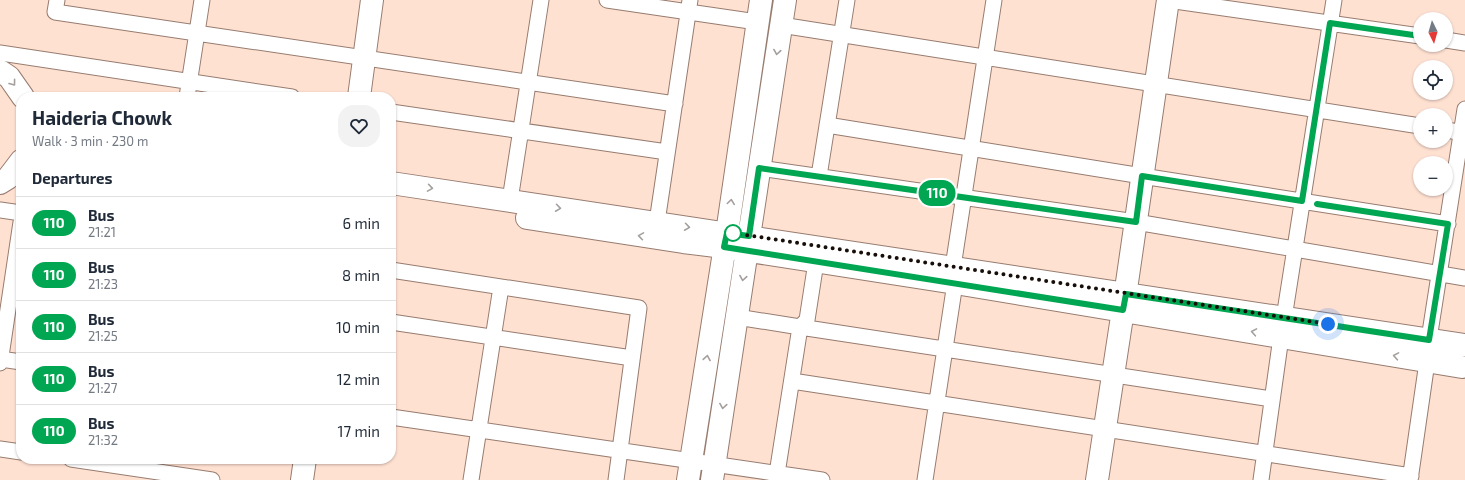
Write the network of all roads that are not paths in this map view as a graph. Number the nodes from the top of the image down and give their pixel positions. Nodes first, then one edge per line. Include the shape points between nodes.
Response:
1 (57, 0) edge
2 (202, 0) edge
3 (372, 0) edge
4 (541, 0) edge
5 (607, 0) edge
6 (761, 0) edge
7 (785, 0) edge
8 (847, 0) edge
9 (994, 0) edge
10 (1168, 0) edge
11 (1334, 0) edge
12 (689, 6) edge
13 (757, 22) junction
14 (1330, 23) junction
15 (781, 25) junction
16 (196, 33) junction
17 (842, 35) junction
18 (1413, 35) edge
19 (1453, 41) edge
20 (1465, 42) edge
21 (0, 53) edge
22 (986, 57) junction
23 (364, 58) junction
24 (0, 71) edge
25 (189, 82) junction
26 (528, 82) junction
27 (1155, 84) junction
28 (20, 92) edge
29 (188, 92) edge
30 (258, 92) edge
31 (360, 92) edge
32 (675, 104) junction
33 (1465, 109) edge
34 (1317, 110) junction
35 (396, 113) edge
36 (827, 125) junction
37 (1413, 125) edge
38 (521, 131) junction
39 (1453, 131) edge
40 (1463, 132) edge
41 (971, 148) junction
42 (667, 152) junction
43 (16, 168) edge
44 (759, 168) junction
45 (819, 176) junction
46 (1142, 176) junction
47 (0, 183) edge
48 (396, 184) edge
49 (964, 197) junction
50 (396, 198) edge
51 (510, 200) junction
52 (1302, 201) junction
53 (0, 210) edge
54 (16, 212) edge
55 (657, 222) junction
56 (1136, 222) junction
57 (1448, 224) junction
58 (726, 240) junction
59 (748, 243) junction
60 (16, 246) edge
61 (1295, 248) junction
62 (816, 262) junction
63 (12, 266) edge
64 (396, 271) edge
65 (1440, 274) junction
66 (954, 275) junction
67 (1465, 278) edge
68 (501, 287) junction
69 (1124, 302) junction
70 (737, 317) junction
71 (396, 323) edge
72 (800, 327) junction
73 (1283, 327) junction
74 (493, 337) junction
75 (1429, 340) junction
76 (1464, 343) edge
77 (945, 350) junction
78 (632, 358) junction
79 (0, 360) edge
80 (16, 362) edge
81 (1427, 362) junction
82 (1464, 373) edge
83 (1113, 375) junction
84 (792, 381) junction
85 (1272, 399) junction
86 (937, 403) junction
87 (396, 418) edge
88 (1105, 429) junction
89 (479, 430) junction
90 (0, 448) edge
91 (16, 451) edge
92 (620, 451) junction
93 (1264, 453) junction
94 (102, 464) edge
95 (304, 464) edge
96 (132, 469) edge
97 (689, 471) edge
98 (713, 472) edge
99 (777, 477) edge
100 (1410, 478) edge
101 (212, 480) edge
102 (302, 480) edge
103 (471, 480) edge
104 (616, 480) edge
105 (822, 480) edge
106 (925, 480) edge
107 (1096, 480) edge
108 (1261, 480) edge

1 - 16 street via 55,12
2 - 16 street
3 - 23 street
4 - 26 street
5 - 12 street
6 - 13 street
7 - 15 street
8 - 17 street
9 - 22 street
10 - 14 street
10 - 27 street
11 - 14 street
12 - 13 street
12 - 32 street
58 -> 13 street
14 - 18 street
14 - 34 street
15 - 17 street
15 -> 44 street
16 - 23 street
16 - 25 street
17 - 22 street
17 - 36 street
19 - 20 street
21 - 25 street
22 - 27 street
22 - 41 street
23 - 26 street
23 - 31 street
24 -> 28 street via 9,77
25 - 29 street
25 - 30 street
26 - 32 street
26 - 38 street
27 - 34 street
27 - 46 street
32 - 42 street
33 - 40 street
34 - 37 street
34 - 52 street
35 - 38 street
36 - 41 street
36 - 45 street
38 - 42 street
38 - 51 street
39 - 40 street
40 - 57 street
41 - 46 street
41 - 49 street
42 - 55 street
43 - 47 street
44 - 45 street
44 - 59 street
45 - 49 street
46 - 52 street
46 - 56 street
48 -> 51 street
49 - 56 street
49 - 66 street
58 -> 50 street via 683,242
51 -> 55 street
52 - 57 street
52 - 61 street
53 - 54 street
55 -> 58 street
56 - 61 street
56 - 69 street
57 - 65 street
58 - 59 street
97 -> 58 street
59 - 62 street
59 - 66 street
59 -> 70 street
60 - 63 street
61 - 65 street
61 - 73 street
62 - 66 street
62 - 72 street via 807,320
63 - 79 street
64 - 68 street
65 - 67 street
65 - 75 street
66 - 69 street
66 - 77 street
68 - 74 street
68 - 78 street via 639,308
69 - 73 street
69 - 83 street
70 - 72 street
70 -> 98 street
71 - 74 street
72 - 77 street
72 - 84 street
73 - 75 street
81 -> 73 street
73 - 85 street
74 - 78 street
74 - 89 street
75 - 76 street
76 - 82 street via 1461,360
77 - 83 street
77 - 86 street
78 - 92 street
79 - 80 street
81 - 82 street
81 - 100 street
83 - 85 street
83 - 88 street
84 - 86 street
84 - 99 street
85 - 93 street
86 - 88 street
86 - 106 street
87 - 89 street
88 - 93 street
88 - 107 street
89 - 92 street
89 - 103 street
90 - 91 street
92 - 97 street
92 - 104 street
93 - 100 street
93 - 108 street
94 - 96 street
95 - 102 street
96 - 101 street
97 - 98 street
98 - 99 street
99 - 105 street

